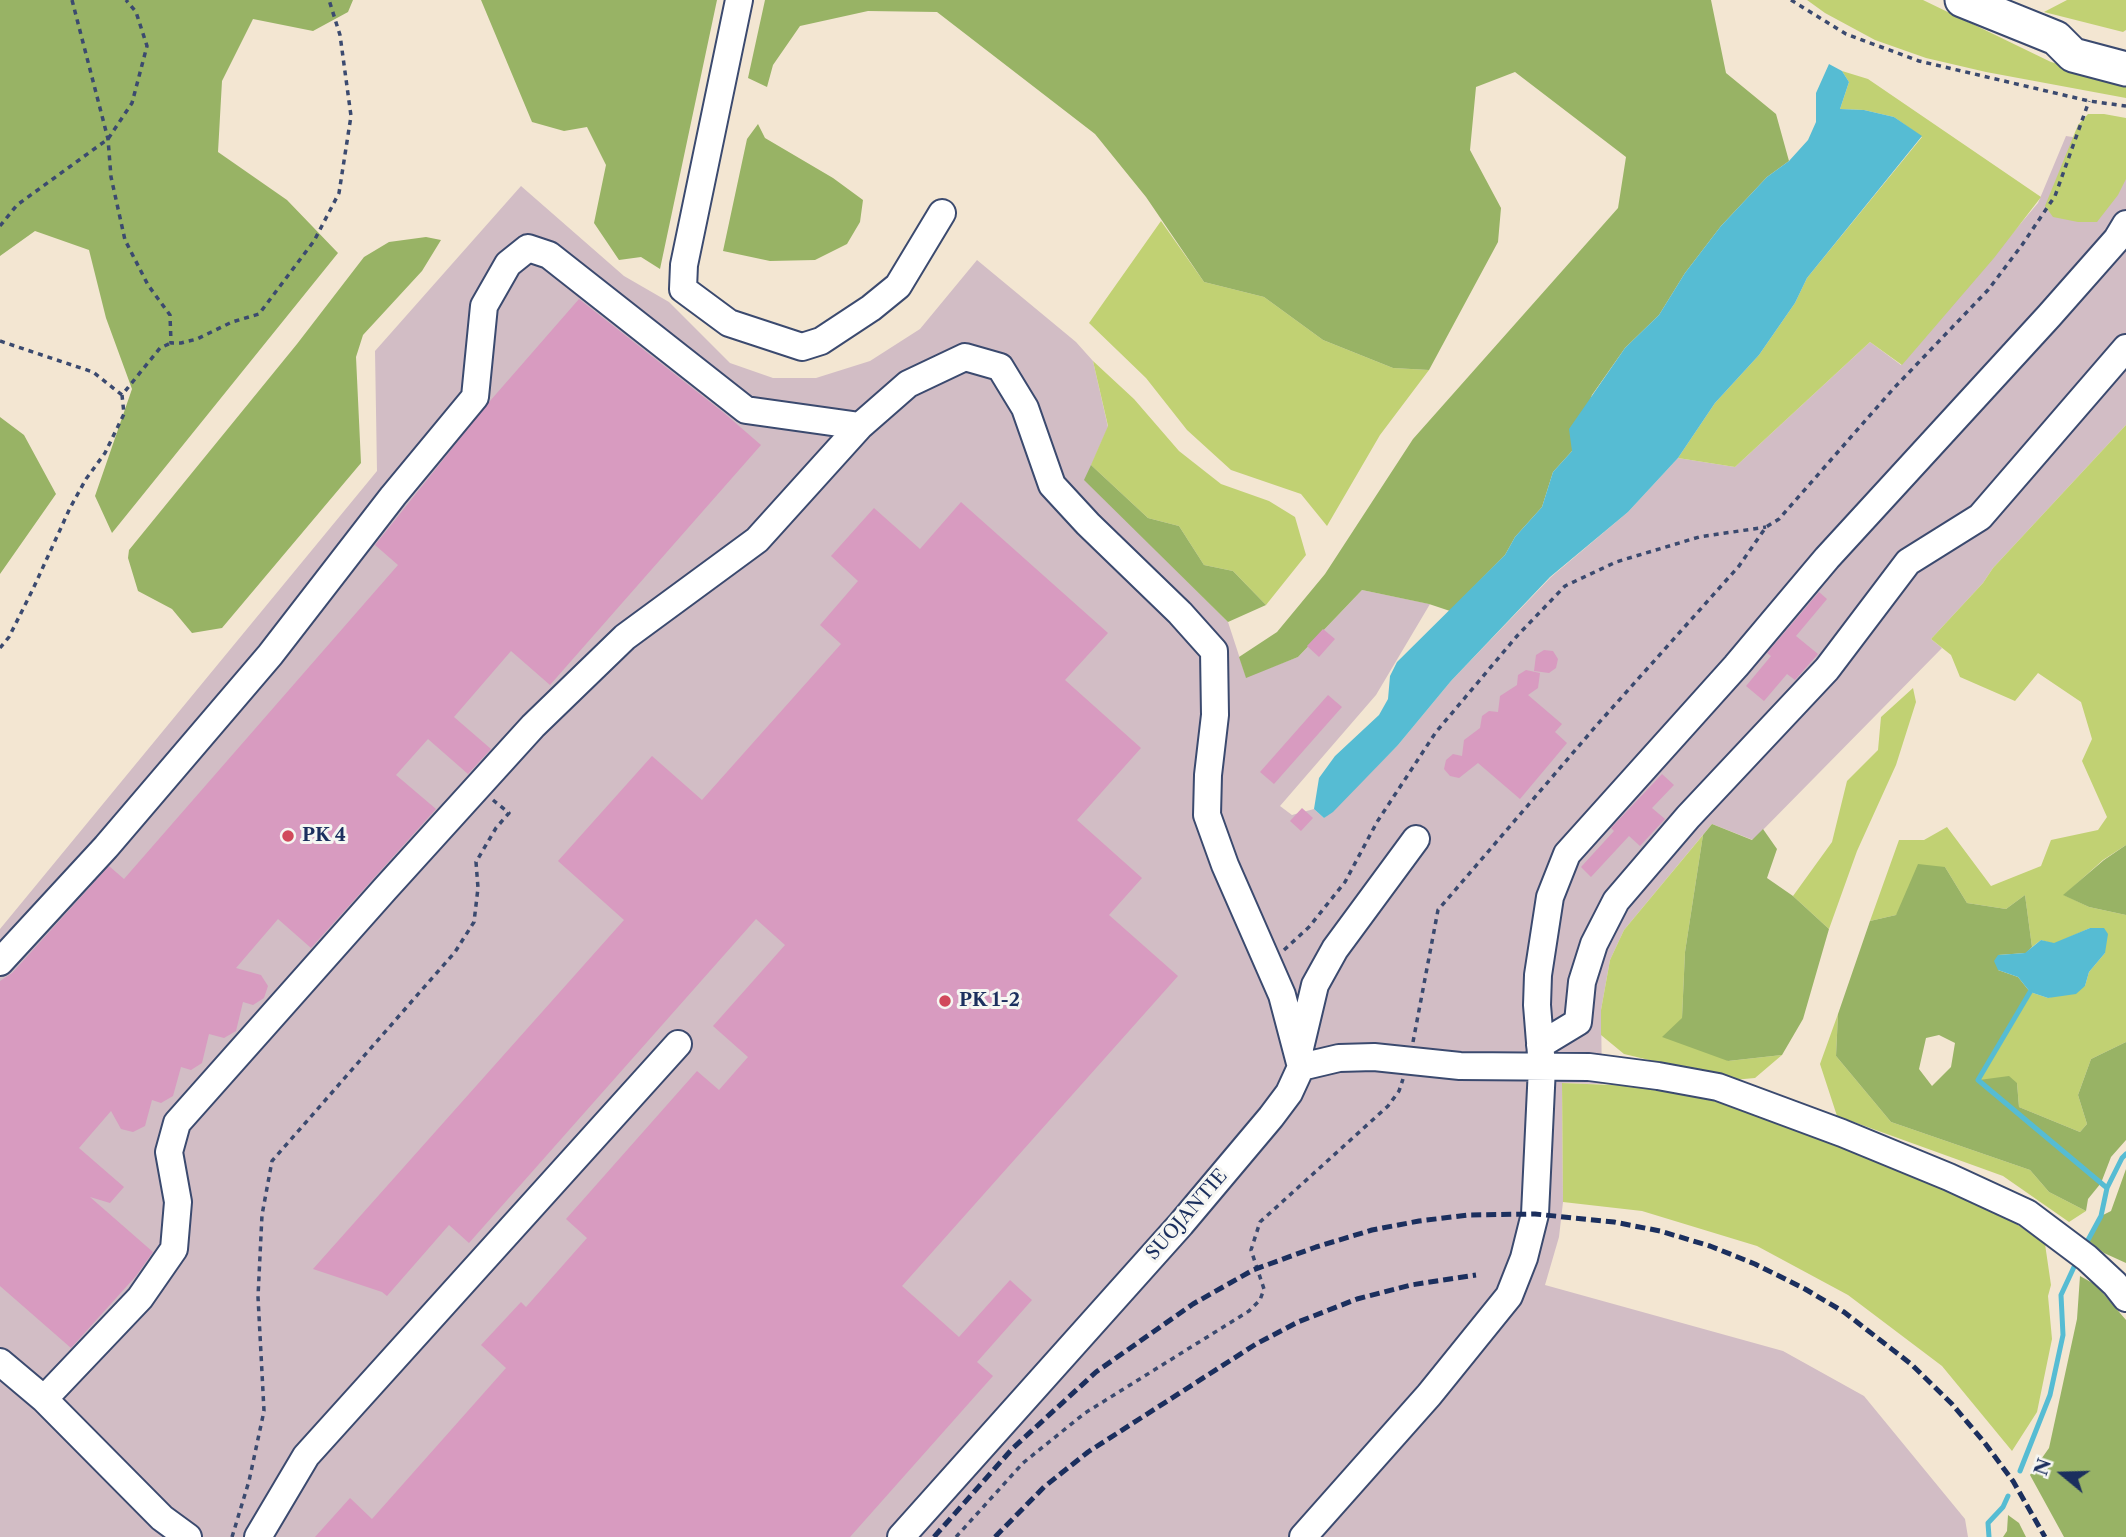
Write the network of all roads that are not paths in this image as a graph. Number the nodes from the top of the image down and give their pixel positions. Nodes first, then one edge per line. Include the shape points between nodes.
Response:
1 (739, 0) edge
2 (1962, 0) edge
3 (2056, 38) junction
4 (2126, 46) edge
5 (2126, 69) edge
6 (942, 213) dead end
7 (2126, 224) edge
8 (2126, 348) edge
9 (860, 426) junction
10 (1416, 839) dead end
11 (0, 962) edge
12 (678, 1044) dead end
13 (1541, 1056) junction
14 (1300, 1061) junction
15 (2126, 1298) edge
16 (0, 1362) edge
17 (44, 1399) junction
18 (188, 1537) edge
19 (257, 1537) edge
20 (901, 1537) edge
21 (1303, 1537) edge

1 - 6 lane via 682,289 729,323 802,347 821,341 898,286
2 - 3 main road
3 - 4 main road via 2081,35
3 - 5 main road via 2073,55
7 - 13 lane via 1567,854 1550,897 1538,975
8 - 13 lane via 1980,517 1908,562 1827,669 1616,901 1594,944 1582,982 1578,1022
9 - 11 lane via 746,410 549,255 528,248 508,264 484,306 475,397 270,655 106,848
9 - 14 lane via 908,384 965,357 1000,367 1025,408 1052,485 1214,651 1215,715 1207,815 1224,865 1282,995
9 - 17 lane via 757,540 625,637 533,726 177,1123 169,1152 178,1202 174,1249 140,1298
10 - 14 lane, SUOJANTIE via 1335,949 1315,985
12 - 19 lane via 306,1456
13 - 14 lane via 1460,1066 1374,1056
13 - 15 lane via 1718,1087 1843,1133 2027,1213 2087,1258
13 - 21 lane via 1535,1214 1509,1296 1429,1395
14 - 20 lane, SUOJANTIE via 1289,1093 1190,1213
16 - 17 lane
17 - 18 lane via 162,1518

